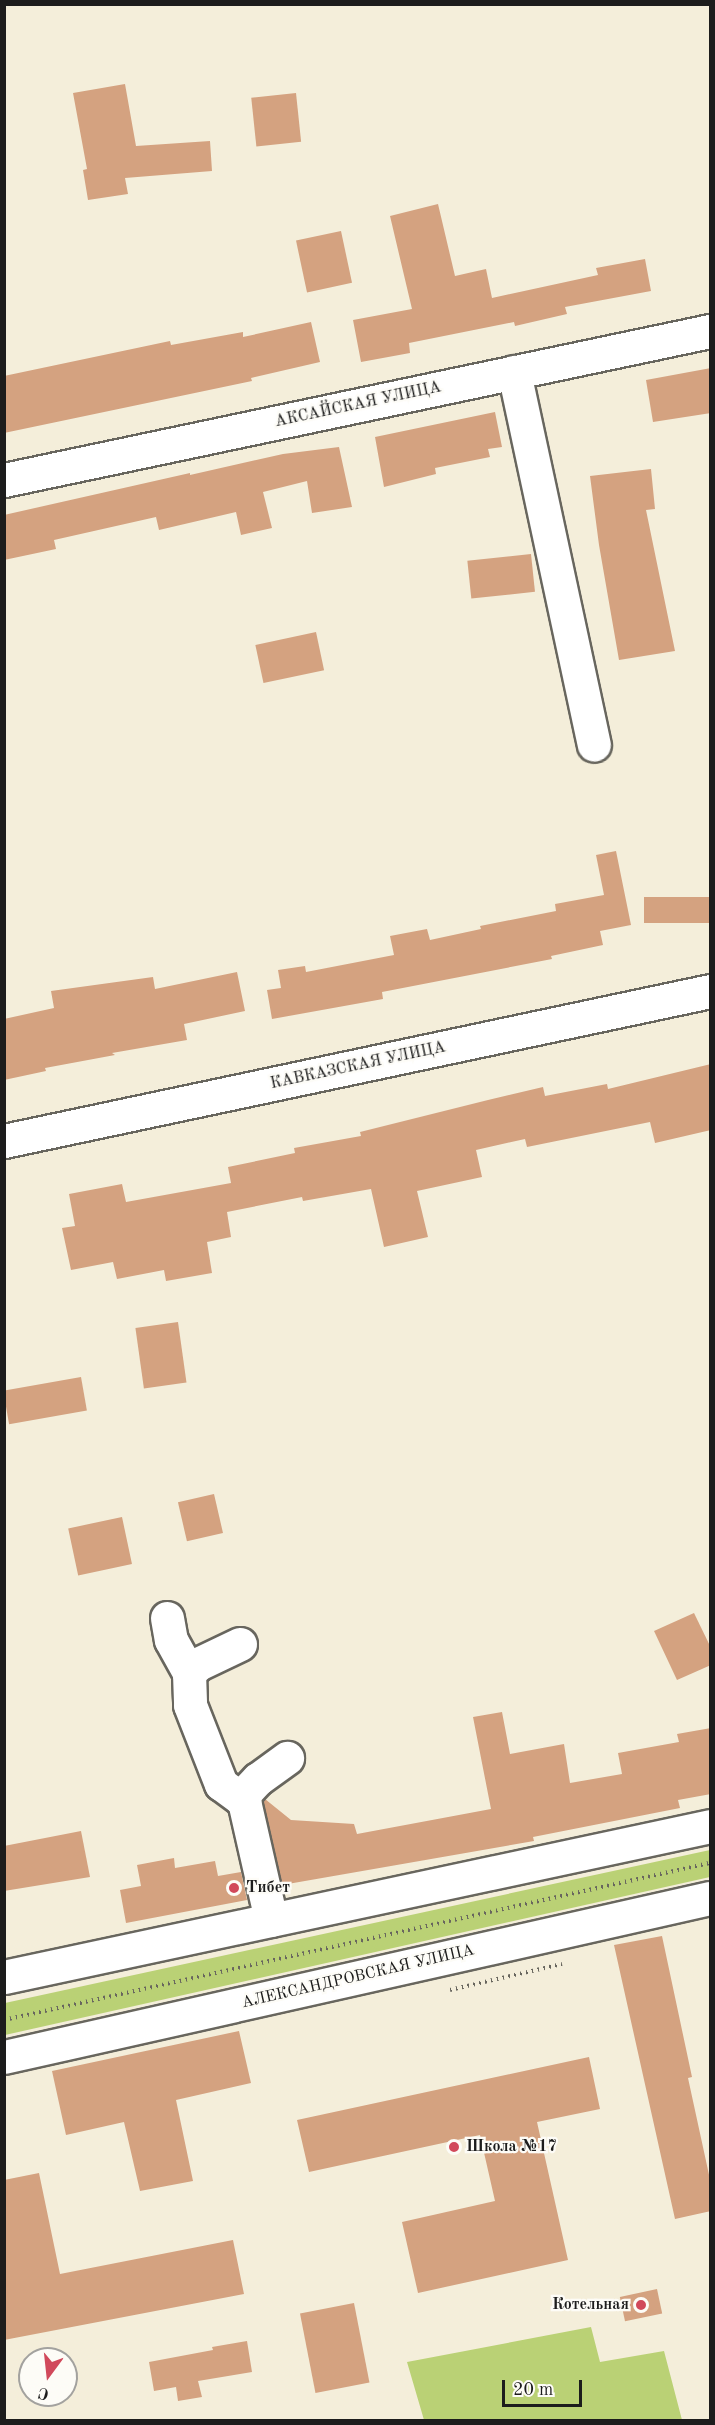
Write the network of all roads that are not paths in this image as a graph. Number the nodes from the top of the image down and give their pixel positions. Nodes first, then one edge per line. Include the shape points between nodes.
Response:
1 (711, 331) edge
2 (514, 372) junction
3 (4, 480) edge
4 (594, 744) dead end
5 (711, 991) edge
6 (4, 1141) edge
7 (167, 1618) dead end
8 (240, 1644) dead end
9 (189, 1673) junction
10 (287, 1758) dead end
11 (240, 1798) junction
12 (711, 1826) edge
13 (711, 1898) edge
14 (271, 1920) junction
15 (4, 1977) edge
16 (4, 2056) edge

1 - 2 street, АКСАЙСКАЯ УЛИЦА
2 - 3 street, АКСАЙСКАЯ УЛИЦА
2 - 4 street
5 - 6 street, КАВКАЗСКАЯ УЛИЦА
7 - 9 street via 171,1640
8 - 9 street
9 - 11 street via 189,1705 208,1756 220,1784
10 - 11 street
11 - 14 street via 244,1801
12 - 14 street
13 - 16 street, АЛЕКСАНДРОВСКАЯ УЛИЦА
14 - 15 street

